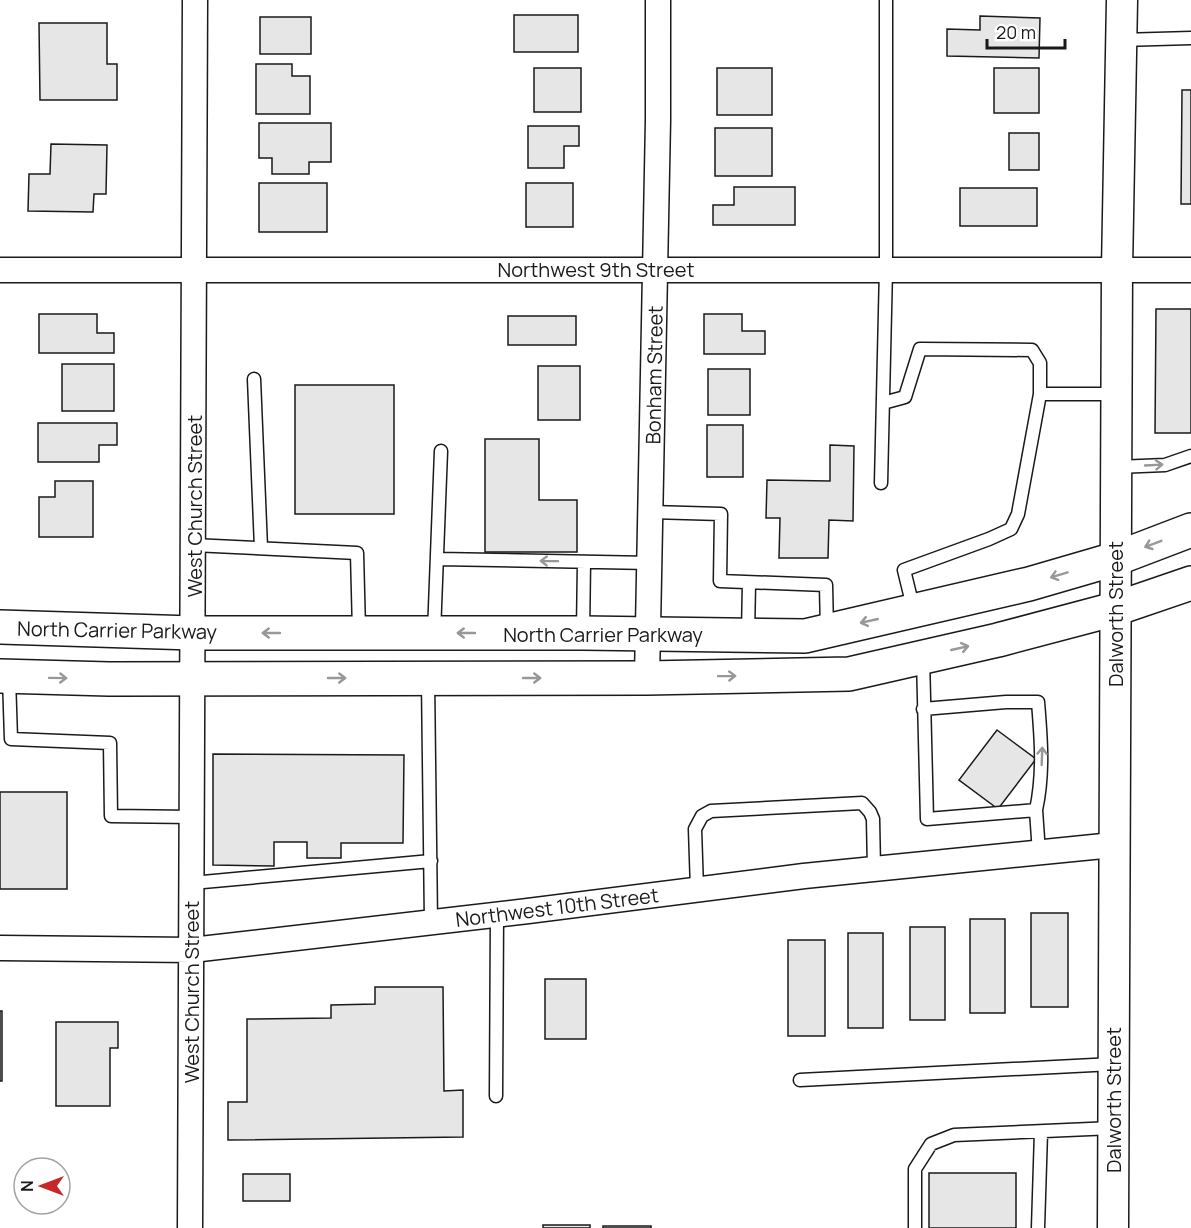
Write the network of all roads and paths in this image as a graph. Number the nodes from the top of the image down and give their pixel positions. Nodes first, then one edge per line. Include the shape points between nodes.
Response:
1 (195, 0) edge
2 (658, 0) edge
3 (886, 0) edge
4 (1122, 0) edge
5 (1191, 38) edge
6 (1121, 40) junction
7 (195, 269) junction
8 (656, 269) junction
9 (886, 269) junction
10 (0, 270) edge
11 (1117, 270) junction
12 (1191, 270) edge
13 (254, 379) dead end
14 (1040, 394) junction
15 (1116, 394) junction
16 (883, 403) junction
17 (441, 452) dead end
18 (1191, 456) edge
19 (1116, 467) junction
20 (881, 483) dead end
21 (651, 512) junction
22 (1191, 530) edge
23 (193, 545) junction
24 (261, 548) junction
25 (438, 559) junction
26 (1115, 559) junction
27 (584, 562) junction
28 (650, 563) junction
29 (749, 583) junction
30 (1191, 583) edge
31 (1115, 609) junction
32 (914, 611) junction
33 (0, 627) edge
34 (827, 631) junction
35 (193, 633) junction
36 (359, 633) junction
37 (434, 633) junction
38 (583, 633) junction
39 (648, 633) junction
40 (748, 635) junction
41 (923, 657) junction
42 (4, 676) edge
43 (428, 678) junction
44 (647, 678) junction
45 (192, 679) junction
46 (923, 709) junction
47 (1036, 810) junction
48 (192, 817) junction
49 (1113, 845) junction
50 (1039, 853) junction
51 (430, 861) junction
52 (874, 869) junction
53 (192, 883) junction
54 (697, 889) junction
55 (497, 914) junction
56 (431, 922) junction
57 (0, 948) edge
58 (192, 950) junction
59 (1113, 1064) junction
60 (800, 1080) dead end
61 (496, 1096) dead end
62 (1113, 1128) junction
63 (1041, 1132) junction
64 (190, 1228) edge
65 (915, 1228) edge
66 (1038, 1228) edge
67 (1113, 1228) edge

1 - 7 street, West Church Street
2 - 8 street, Bonham Street
3 - 9 lane
4 - 6 street, Dalworth Street
5 - 6 lane
6 - 11 street, Dalworth Street
7 - 8 street, Northwest 9th Street
7 - 10 street, Northwest 9th Street
7 - 23 street, West Church Street
8 - 9 street, Northwest 9th Street
8 - 21 street, Bonham Street
9 - 11 street, Northwest 9th Street
9 - 16 lane
11 - 12 street, Northwest 9th Street
11 - 15 street, Dalworth Street
13 - 24 lane
14 - 15 lane
14 - 16 lane via 1040,363 1032,351 920,349 905,397
14 - 32 lane via 1018,514 1011,529 904,570
15 - 19 street, Dalworth Street
16 - 20 lane
17 - 25 lane
19 -> 18 lane via 1165,465
19 - 26 street, Dalworth Street
21 - 28 street, Bonham Street
21 - 29 lane via 721,514 720,581
22 -> 26 main road, North Carrier Parkway
23 - 24 lane
23 - 35 street, West Church Street
24 - 36 lane via 357,554
27 -> 25 lane
25 - 37 lane
26 - 31 street, Dalworth Street
26 -> 32 main road, North Carrier Parkway
27 - 28 lane
27 - 38 lane
28 - 39 street, Bonham Street
29 - 34 lane via 826,585
29 - 40 lane
30 - 31 main road
41 -> 31 main road
31 - 49 street, Dalworth Street
32 -> 34 main road, North Carrier Parkway
33 - 35 main road, North Carrier Parkway
34 - 40 main road, North Carrier Parkway via 805,636
36 -> 35 main road, North Carrier Parkway
35 - 45 street, West Church Street
36 - 37 main road, North Carrier Parkway
38 -> 37 main road, North Carrier Parkway
38 - 39 main road, North Carrier Parkway
39 - 40 main road, North Carrier Parkway
39 - 44 street, Bonham Street
44 -> 41 main road via 849,674
41 - 46 lane
42 -> 45 main road
42 - 48 lane via 11,740 110,743 111,816
43 -> 44 main road
45 -> 43 main road
43 - 51 lane
45 - 48 street, West Church Street
46 - 47 lane via 927,819
47 -> 46 lane via 1042,745 1038,702
47 - 50 lane
48 - 53 street, West Church Street
49 - 50 street, Northwest 10th Street
49 - 59 street, Dalworth Street
50 - 52 street, Northwest 10th Street
51 - 53 lane
51 - 56 lane
52 - 54 street, Northwest 10th Street
52 - 54 lane via 873,819 862,803 711,811 702,816 695,829
53 - 58 street, West Church Street
54 - 55 street, Northwest 10th Street
55 - 56 street, Northwest 10th Street
55 - 61 lane
56 - 58 street, Northwest 10th Street
57 - 58 street, Northwest 10th Street
58 - 64 street, West Church Street
59 - 60 lane
59 - 62 street, Dalworth Street
62 - 63 lane
62 - 67 street, Dalworth Street
63 - 65 lane via 954,1135 931,1144 915,1169
63 - 66 lane

